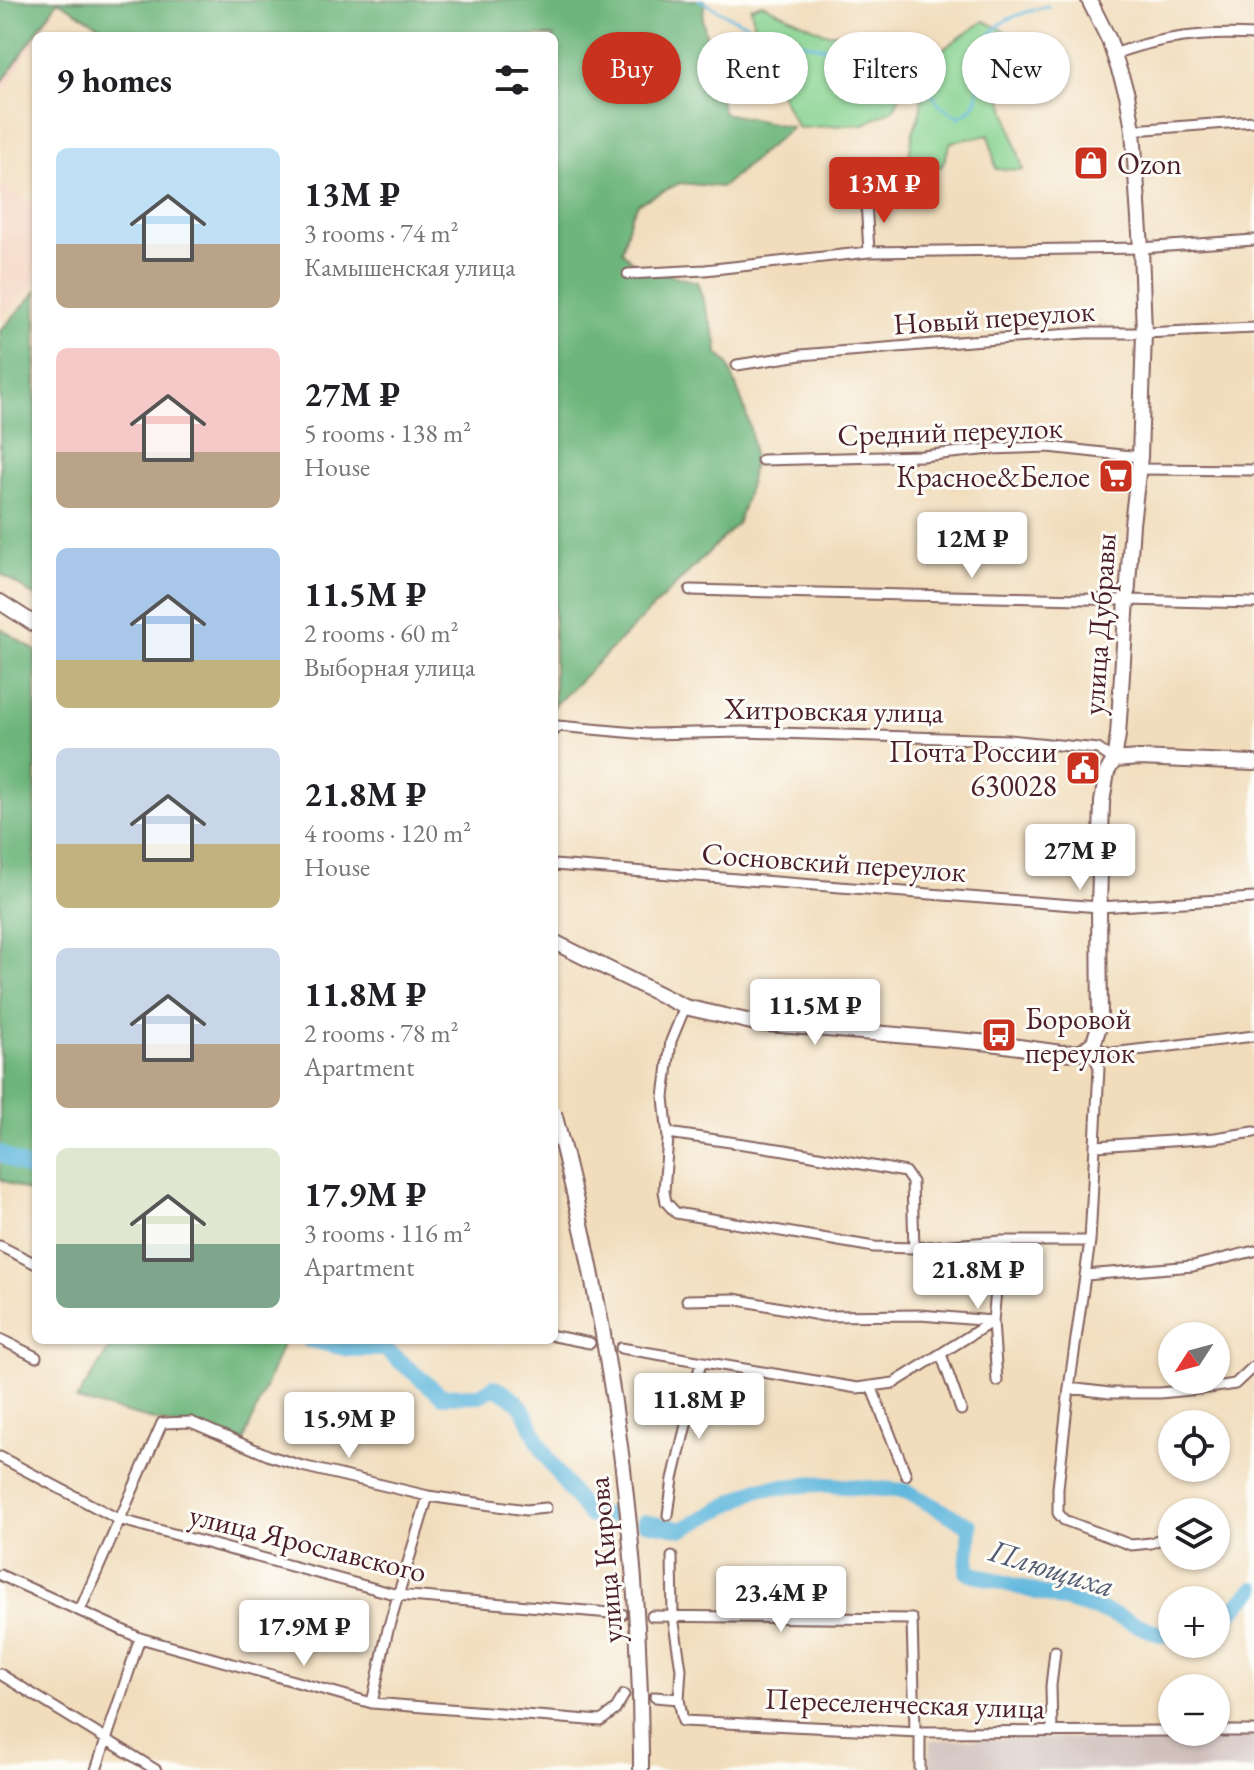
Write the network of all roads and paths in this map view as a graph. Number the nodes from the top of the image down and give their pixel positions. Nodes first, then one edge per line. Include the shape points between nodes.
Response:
1 (1089, 0) edge
2 (1254, 35) edge
3 (1114, 54) junction
4 (1254, 121) edge
5 (1133, 130) junction
6 (866, 200) dead end
7 (1254, 240) edge
8 (1141, 248) junction
9 (869, 252) junction
10 (628, 274) dead end
11 (1254, 328) edge
12 (1144, 333) junction
13 (737, 365) dead end
14 (762, 460) dead end
15 (1139, 463) junction
16 (1254, 470) edge
17 (690, 590) dead end
18 (1128, 600) junction
19 (0, 602) edge
20 (1254, 603) edge
21 (32, 622) edge
22 (558, 726) edge
23 (1114, 760) junction
24 (1254, 763) edge
25 (558, 865) edge
26 (1254, 898) edge
27 (1099, 907) junction
28 (558, 944) edge
29 (685, 1007) junction
30 (1254, 1036) edge
31 (1091, 1047) junction
32 (558, 1128) edge
33 (1254, 1132) edge
34 (668, 1133) junction
35 (1096, 1146) junction
36 (1001, 1241) junction
37 (1090, 1241) junction
38 (0, 1246) edge
39 (914, 1248) junction
40 (1254, 1251) edge
41 (32, 1262) edge
42 (1086, 1275) junction
43 (687, 1300) dead end
44 (993, 1321) junction
45 (558, 1337) edge
46 (0, 1339) edge
47 (590, 1343) dead end
48 (621, 1348) dead end
49 (941, 1354) junction
50 (36, 1357) dead end
51 (701, 1362) junction
52 (1254, 1366) edge
53 (997, 1381) dead end
54 (871, 1386) junction
55 (1069, 1388) junction
56 (961, 1410) dead end
57 (0, 1457) edge
58 (906, 1475) dead end
59 (428, 1496) junction
60 (546, 1508) dead end
61 (668, 1515) dead end
62 (118, 1519) junction
63 (1158, 1540) edge
64 (672, 1557) dead end
65 (0, 1575) edge
66 (398, 1595) junction
67 (80, 1610) junction
68 (622, 1614) tunnel mouth
69 (652, 1616) tunnel mouth
70 (673, 1617) junction
71 (140, 1638) junction
72 (1055, 1651) dead end
73 (0, 1674) edge
74 (624, 1695) dead end
75 (655, 1697) dead end
76 (679, 1699) junction
77 (372, 1703) junction
78 (1158, 1731) edge
79 (1230, 1731) edge
80 (1254, 1731) edge
81 (918, 1732) junction
82 (1052, 1732) junction
83 (107, 1737) junction
84 (96, 1770) edge
85 (156, 1770) edge
86 (641, 1770) edge
87 (920, 1770) edge

1 - 3 main road, улица Дубравы
2 - 3 street via 1168,38
3 - 5 main road, улица Дубравы
4 - 5 street
5 - 8 main road, улица Дубравы
6 - 9 street
7 - 8 street
8 - 9 street
8 - 12 main road, улица Дубравы
9 - 10 street
11 - 12 street, Новый переулок
12 - 13 street, Новый переулок via 970,341
12 - 15 main road, улица Дубравы
14 - 15 street, Средний переулок via 1049,447
15 - 16 street, Средний переулок
15 - 18 main road, улица Дубравы
17 - 18 street
18 - 20 street
18 - 23 main road, улица Дубравы
19 - 21 main road
22 - 23 street, Хитровская улица via 647,734 1009,740 1098,749
23 - 24 main road, Хитровская улица
23 - 27 main road, улица Дубравы via 1102,802
25 - 27 street, Сосновский переулок
26 - 27 street, Сосновский переулок
27 - 31 main road, улица Дубравы via 1100,1023
28 - 29 main road
29 - 31 main road via 756,1023 1061,1053
29 - 34 street via 671,1041 664,1097
30 - 31 street via 1112,1053
31 - 35 street, улица Дубравы via 1099,1068
32 - 86 main road, улица Кирова, bridge via 597,1296 628,1496
33 - 35 street
34 - 39 street via 905,1172 912,1182
34 - 39 street via 666,1202 681,1215 858,1246
35 - 37 street, улица Дубравы
36 - 37 street
36 - 39 street
36 - 44 street
37 - 42 street, улица Дубравы
38 - 41 street
40 - 42 street via 1193,1266
42 - 55 street, улица Дубравы
43 - 44 street via 734,1299 824,1316
44 - 49 street
44 - 53 street
45 - 47 street
46 - 50 street
48 - 51 street
49 - 54 street via 894,1383
49 - 56 street
51 - 54 street
51 - 61 street
52 - 55 street via 1235,1384 1209,1388 1123,1393
54 - 58 street
55 - 63 street, улица Дубравы via 1058,1513 1064,1520 1131,1545
57 - 62 street, улица Ярославского
59 - 60 street via 526,1510
59 - 62 street via 302,1466 191,1422 162,1423
59 - 66 street
62 - 66 street, улица Ярославского
62 - 67 street
64 - 70 street
65 - 67 street
66 - 68 street, улица Ярославского
66 - 77 street
67 - 71 street
69 - 70 street
70 - 76 street via 681,1669
70 - 81 street via 912,1619
71 - 77 street
71 - 83 street
72 - 82 street
73 - 83 street
74 - 77 street via 601,1721
75 - 76 street
76 - 81 street, Переселенческая улица via 683,1721
78 - 82 street, Переселенческая улица
79 - 80 street
81 - 82 street, Переселенческая улица
81 - 87 street
83 - 84 street
83 - 85 street

